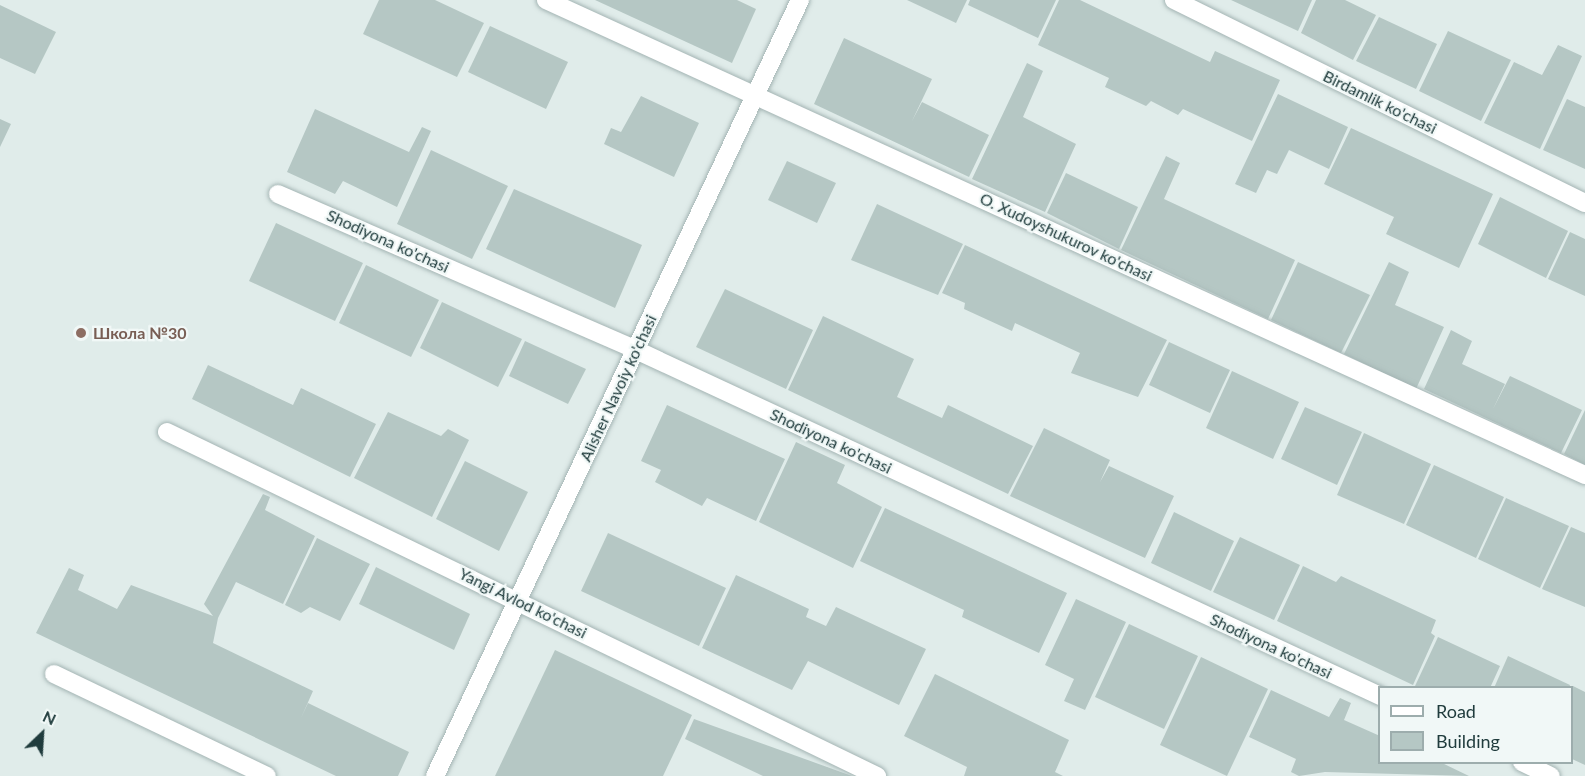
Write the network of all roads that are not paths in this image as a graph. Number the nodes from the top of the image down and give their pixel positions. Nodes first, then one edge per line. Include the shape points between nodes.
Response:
1 (546, 0) edge
2 (800, 0) edge
3 (1174, 0) edge
4 (756, 94) junction
5 (278, 194) dead end
6 (1585, 203) edge
7 (636, 350) junction
8 (167, 432) dead end
9 (1585, 475) edge
10 (518, 600) junction
11 (54, 674) dead end
12 (1378, 695) edge
13 (1526, 764) edge
14 (267, 776) edge
15 (435, 776) edge
16 (877, 776) edge
17 (1551, 776) edge

1 - 4 street, O. Xudoyshukurov ko'chasi
2 - 4 street, Alisher Navoiy ko'chasi
3 - 6 street, Birdamlik ko'chasi
4 - 7 street, Alisher Navoiy ko'chasi
4 - 9 street, O. Xudoyshukurov ko'chasi
5 - 7 street, Shodiyona ko'chasi
7 - 10 street, Alisher Navoiy ko'chasi
7 - 12 street, Shodiyona ko'chasi
8 - 10 street, Yangi Avlod ko'chasi
10 - 15 street, Alisher Navoiy ko'chasi
10 - 16 street, Yangi Avlod ko'chasi
11 - 14 street
13 - 17 street

